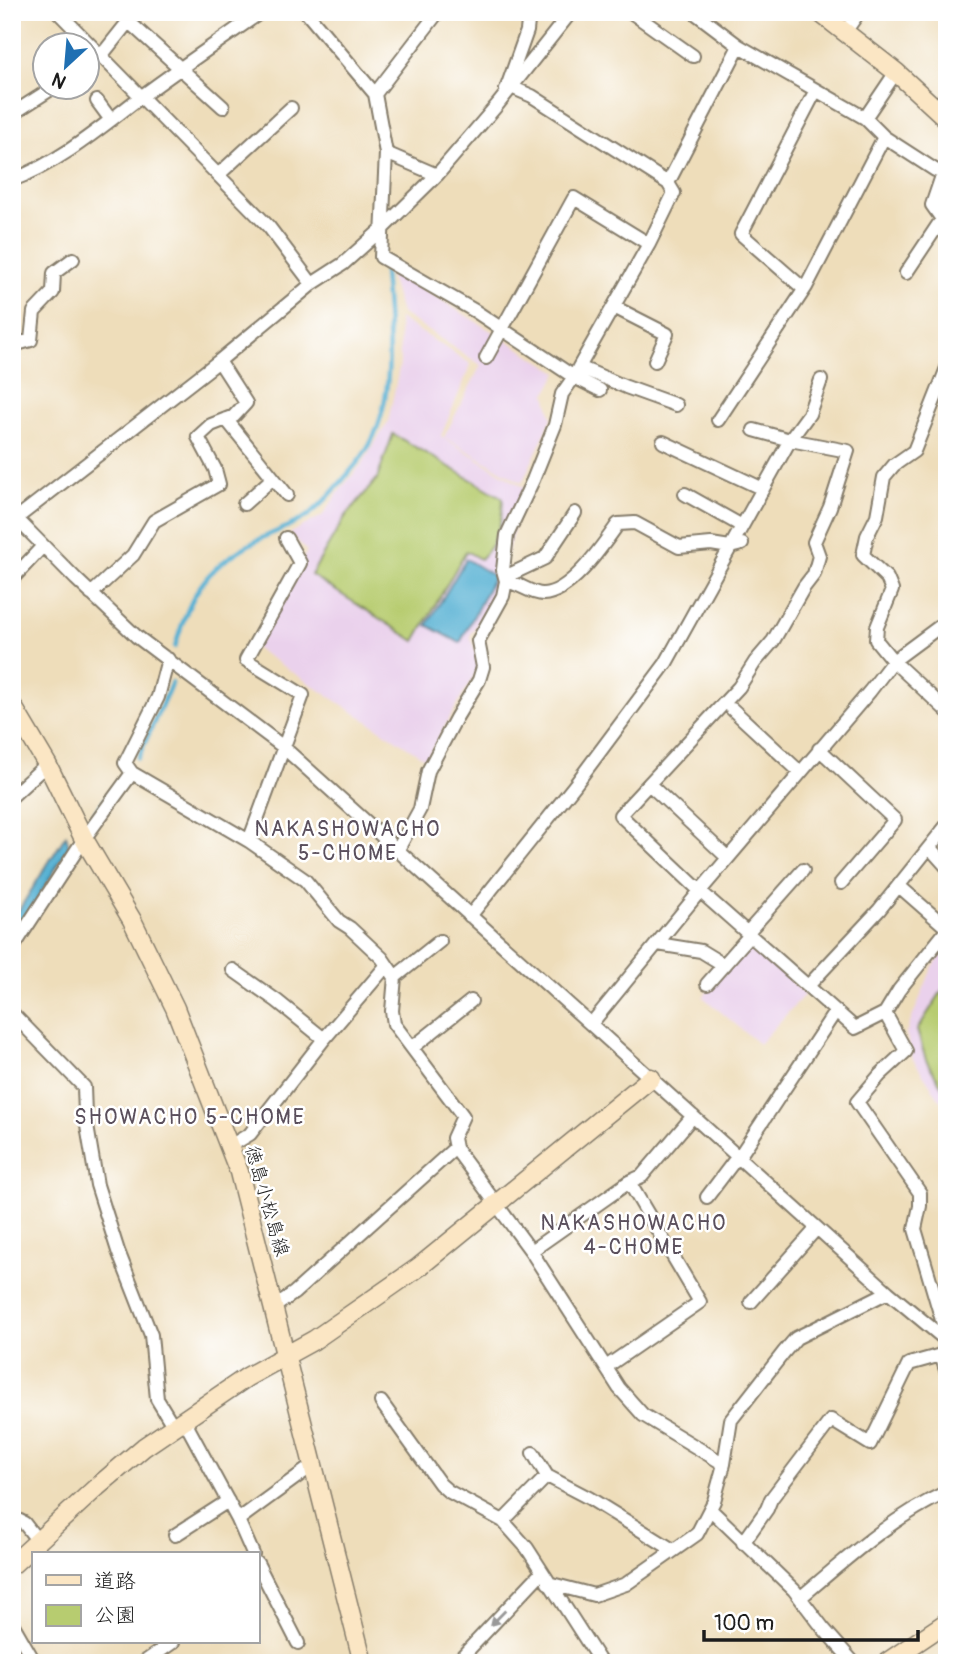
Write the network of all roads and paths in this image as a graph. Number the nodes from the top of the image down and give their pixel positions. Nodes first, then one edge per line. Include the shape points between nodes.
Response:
1 (58, 12) edge
2 (261, 12) edge
3 (306, 12) edge
4 (438, 12) edge
5 (529, 12) edge
6 (571, 12) edge
7 (631, 12) edge
8 (694, 12) edge
9 (819, 12) edge
10 (859, 12) edge
11 (708, 16) edge
12 (133, 17) edge
13 (78, 32) edge
14 (845, 32) junction
15 (739, 46) junction
16 (102, 55) edge
17 (693, 56) dead end
18 (102, 57) edge
19 (180, 68) junction
20 (895, 72) junction
21 (816, 90) junction
22 (507, 92) junction
23 (375, 94) junction
24 (141, 97) junction
25 (32, 101) edge
26 (98, 102) edge
27 (223, 107) dead end
28 (291, 108) dead end
29 (943, 108) edge
30 (12, 114) edge
31 (865, 118) junction
32 (111, 120) junction
33 (884, 137) junction
34 (386, 153) junction
35 (945, 174) edge
36 (218, 175) junction
37 (437, 175) junction
38 (12, 180) edge
39 (668, 183) junction
40 (383, 228) junction
41 (649, 244) junction
42 (74, 259) dead end
43 (906, 273) dead end
44 (312, 284) junction
45 (804, 289) junction
46 (614, 307) junction
47 (502, 328) junction
48 (12, 348) edge
49 (486, 358) dead end
50 (219, 361) junction
51 (654, 361) dead end
52 (947, 368) edge
53 (577, 372) junction
54 (821, 380) dead end
55 (600, 390) dead end
56 (676, 405) dead end
57 (226, 419) junction
58 (718, 420) dead end
59 (754, 430) dead end
60 (790, 440) junction
61 (663, 442) dead end
62 (273, 478) junction
63 (763, 489) junction
64 (685, 494) dead end
65 (287, 495) dead end
66 (244, 504) dead end
67 (575, 513) dead end
68 (14, 518) edge
69 (742, 526) junction
70 (286, 538) dead end
71 (736, 545) junction
72 (43, 546) junction
73 (12, 579) edge
74 (506, 579) junction
75 (91, 594) junction
76 (947, 621) edge
77 (168, 659) junction
78 (893, 661) junction
79 (12, 705) edge
80 (732, 709) dead end
81 (947, 711) edge
82 (282, 747) junction
83 (819, 749) junction
84 (47, 764) junction
85 (800, 772) junction
86 (132, 773) junction
87 (649, 784) junction
88 (12, 796) edge
89 (947, 825) edge
90 (84, 839) junction
91 (249, 841) junction
92 (930, 848) junction
93 (397, 850) junction
94 (728, 858) junction
95 (947, 867) edge
96 (803, 870) dead end
97 (841, 883) dead end
98 (899, 886) junction
99 (700, 891) junction
100 (470, 916) junction
101 (947, 929) edge
102 (748, 934) junction
103 (440, 941) dead end
104 (658, 944) junction
105 (12, 949) edge
106 (724, 965) junction
107 (233, 970) dead end
108 (391, 971) junction
109 (707, 984) dead end
110 (808, 986) junction
111 (471, 1002) dead end
112 (835, 1012) junction
113 (12, 1013) edge
114 (885, 1013) junction
115 (591, 1024) junction
116 (324, 1039) junction
117 (412, 1048) junction
118 (651, 1078) junction
119 (693, 1116) junction
120 (230, 1146) junction
121 (455, 1148) junction
122 (738, 1157) junction
123 (629, 1182) junction
124 (707, 1197) dead end
125 (497, 1205) junction
126 (817, 1228) junction
127 (531, 1251) junction
128 (888, 1292) junction
129 (751, 1302) dead end
130 (274, 1307) junction
131 (945, 1344) edge
132 (285, 1357) junction
133 (606, 1367) junction
134 (947, 1373) edge
135 (381, 1402) dead end
136 (179, 1423) junction
137 (533, 1453) dead end
138 (724, 1464) junction
139 (313, 1465) junction
140 (547, 1476) junction
141 (947, 1492) edge
142 (228, 1501) junction
143 (711, 1510) junction
144 (12, 1517) edge
145 (238, 1520) junction
146 (503, 1521) junction
147 (175, 1535) dead end
148 (38, 1541) junction
149 (743, 1543) junction
150 (673, 1550) junction
151 (249, 1552) edge
152 (12, 1565) edge
153 (259, 1567) edge
154 (544, 1578) junction
155 (800, 1598) junction
156 (947, 1622) edge
157 (12, 1623) edge
158 (298, 1643) dead end
159 (170, 1644) edge
160 (35, 1663) edge
161 (143, 1663) edge
162 (363, 1663) edge
163 (456, 1663) edge
164 (601, 1663) edge
165 (854, 1663) edge
166 (886, 1663) edge

1 - 13 street
2 - 19 street
3 - 23 street
4 - 23 street
5 - 22 street
6 - 22 street
7 - 17 street
8 - 11 street
9 - 14 main road
10 - 14 street
11 - 15 street
12 - 16 street
12 - 19 street
14 - 20 main road
15 - 21 street
15 - 39 street
18 - 24 street
19 - 24 street
19 - 27 street
20 - 29 main road
20 - 31 street
21 - 31 street
21 - 45 street via 741,234
22 - 37 street
22 - 39 street via 533,96
23 - 34 street
24 - 32 street
24 - 36 street
25 - 30 street
26 - 32 street
28 - 36 street
31 - 33 street
32 - 38 street via 38,171
33 - 35 street
33 - 45 street
34 - 37 street
34 - 40 street
35 - 43 street via 932,205 942,219
36 - 44 street via 269,227
37 - 40 street
39 - 41 street via 674,193
40 - 44 street
40 - 47 street via 381,257
41 - 46 street
41 - 47 street via 574,198
42 - 48 street via 54,273 53,292 34,312 31,340
44 - 50 street
45 - 58 street
46 - 51 street via 667,334
46 - 53 street
47 - 49 street
47 - 53 street
50 - 57 street via 247,403
50 - 68 street
52 - 78 street via 914,451 884,477 863,555 887,578 892,590 876,640
53 - 55 street
53 - 56 street
53 - 74 street via 562,394 555,425 508,535
54 - 60 street via 809,414
57 - 62 street
57 - 75 street via 198,437 219,484 154,521 133,555
59 - 60 street
60 - 63 street
60 - 87 street via 848,451 814,542 819,556 814,574 739,687
61 - 63 street
62 - 65 street
62 - 66 street
63 - 69 street
64 - 69 street
67 - 74 street via 545,558
68 - 72 street
69 - 71 street
70 - 82 street via 300,563 246,660 303,695
71 - 74 street via 680,547 635,523 618,524 587,566 558,589 542,594
71 - 100 street via 666,663
72 - 73 street
72 - 75 street
74 - 93 street via 501,601 478,641 483,667 479,680 428,771 420,809
75 - 77 street
76 - 78 street
77 - 82 street
77 - 86 street via 159,697 125,763
78 - 81 street
78 - 83 street
79 - 84 main road, 徳島小松島線
80 - 85 street
82 - 91 street
82 - 93 street
83 - 85 street
83 - 97 street via 895,820
84 - 88 street
84 - 90 main road, 徳島小松島線
85 - 94 street
86 - 90 street
86 - 91 street
87 - 94 street
87 - 99 street via 620,815
89 - 92 street
90 - 105 street
90 - 120 main road, 徳島小松島線 via 132,920 170,998
91 - 108 street via 305,880
92 - 95 street
92 - 98 street
93 - 100 street
94 - 99 street
96 - 102 street
98 - 101 street
98 - 110 street
99 - 102 street
99 - 104 street
100 - 115 street
101 - 114 street
102 - 106 street
102 - 110 street
103 - 108 street
104 - 106 street via 701,951
104 - 115 street
106 - 109 street
107 - 116 street
108 - 116 street
108 - 117 street via 394,1024
110 - 112 street
111 - 117 street
112 - 114 street via 855,1028
112 - 122 street
113 - 136 street via 84,1087 97,1185 151,1335 157,1399
114 - 131 street via 905,1051 857,1102 920,1194 915,1229
115 - 118 street
116 - 120 street via 250,1134
117 - 121 street via 463,1116 453,1138
118 - 119 street
118 - 125 main road
119 - 122 street
119 - 123 street via 642,1176
120 - 130 main road, 徳島小松島線
121 - 125 street
121 - 130 street
122 - 124 street
122 - 126 street
123 - 127 street
123 - 133 street via 700,1302
125 - 127 street
125 - 132 main road via 419,1267
126 - 128 street
126 - 129 street
127 - 133 street
128 - 131 street
128 - 138 street via 796,1338 731,1420
130 - 132 main road, 徳島小松島線
131 - 134 street
131 - 149 street via 909,1364 870,1444 831,1420
132 - 136 main road
132 - 139 main road, 徳島小松島線
133 - 138 street via 642,1415
135 - 146 street via 440,1484
136 - 142 street
136 - 148 main road via 96,1487
137 - 140 street
138 - 143 street
139 - 145 street
139 - 162 main road, 徳島小松島線
140 - 146 street
140 - 150 street
141 - 155 street via 906,1514
142 - 145 street
142 - 147 street
143 - 149 street
143 - 150 street via 697,1534
144 - 148 street via 24,1523
145 - 151 street
146 - 154 street via 527,1548
148 - 152 main road
149 - 155 street
150 - 154 street via 626,1584 594,1595
153 - 158 street
154 -> 163 street
154 - 164 street
155 - 165 street
156 - 166 main road
157 - 160 street
159 - 161 street

